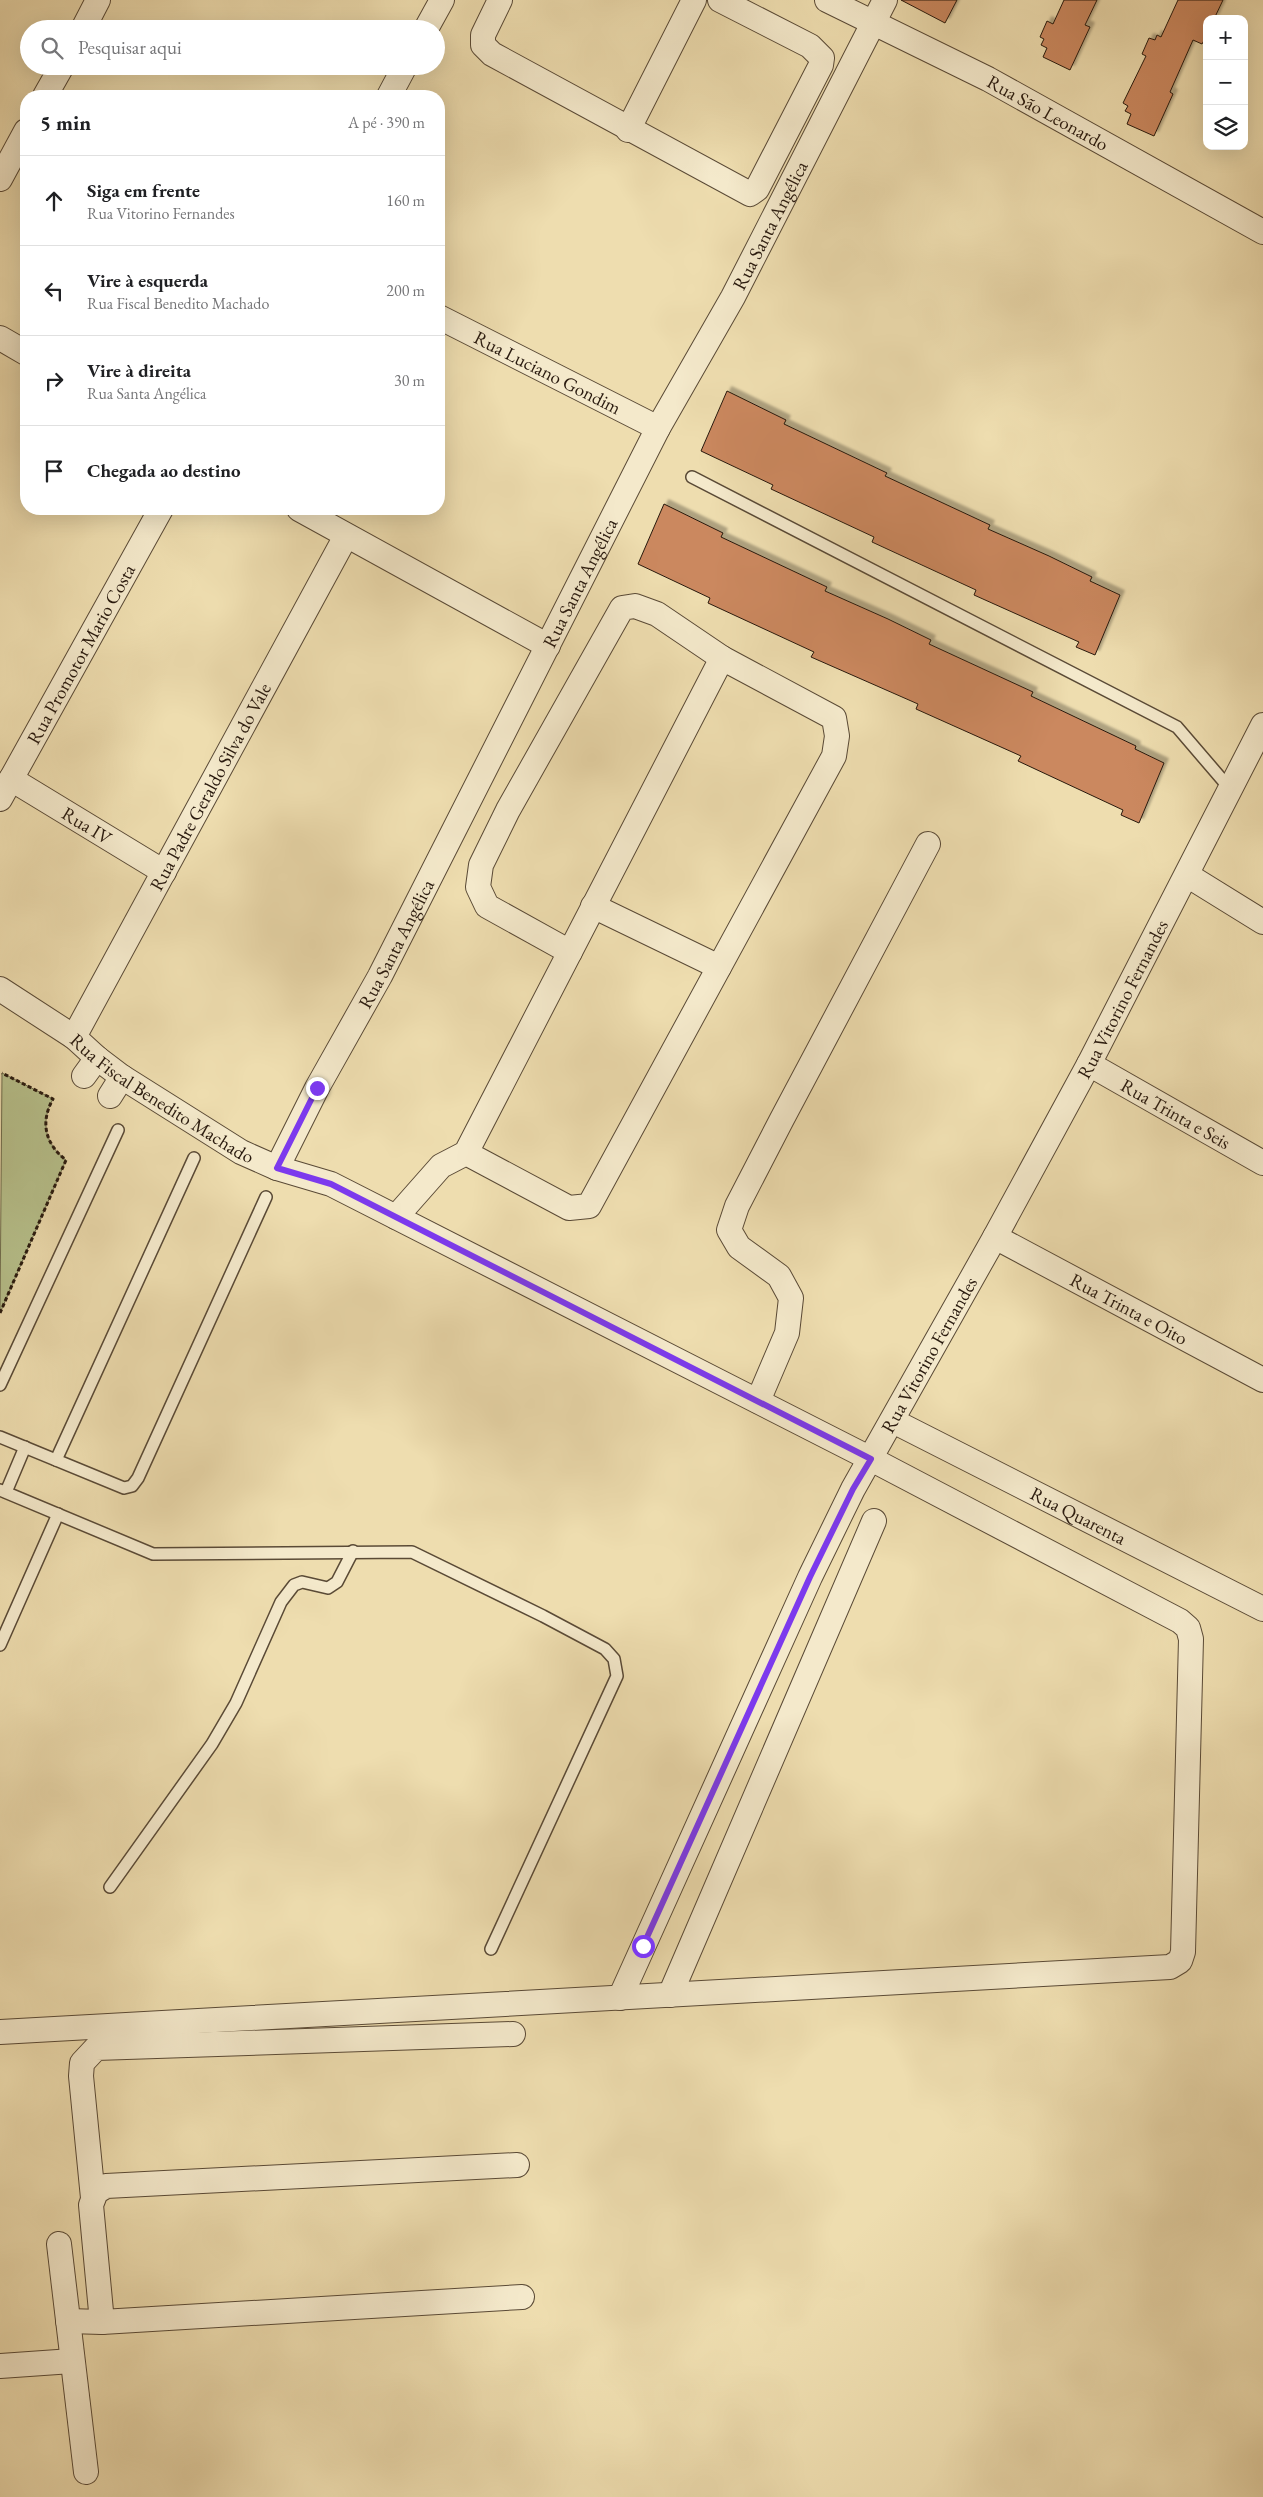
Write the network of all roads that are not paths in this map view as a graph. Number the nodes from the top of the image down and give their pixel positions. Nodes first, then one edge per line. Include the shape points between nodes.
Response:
1 (98, 0) edge
2 (442, 0) edge
3 (500, 0) edge
4 (694, 0) edge
5 (720, 0) edge
6 (827, 0) edge
7 (885, 0) edge
8 (88, 20) edge
9 (431, 20) edge
10 (872, 24) junction
11 (57, 75) edge
12 (400, 75) edge
13 (49, 90) edge
14 (391, 90) edge
15 (628, 130) junction
16 (20, 142) edge
17 (0, 179) edge
18 (1263, 232) edge
19 (445, 320) edge
20 (0, 338) edge
21 (20, 349) edge
22 (658, 428) junction
23 (692, 477) dead end
24 (158, 515) edge
25 (309, 515) edge
26 (346, 536) junction
27 (548, 646) junction
28 (722, 658) junction
29 (1263, 725) edge
30 (11, 779) junction
31 (1231, 790) junction
32 (0, 799) edge
33 (928, 844) dead end
34 (164, 872) junction
35 (1187, 875) junction
36 (593, 906) junction
37 (1263, 922) edge
38 (570, 952) junction
39 (719, 967) junction
40 (0, 989) edge
41 (74, 1037) junction
42 (1089, 1064) junction
43 (118, 1130) dead end
44 (466, 1153) junction
45 (194, 1158) dead end
46 (1263, 1164) edge
47 (277, 1168) junction
48 (266, 1197) dead end
49 (396, 1217) junction
50 (995, 1237) junction
51 (1263, 1380) edge
52 (0, 1385) edge
53 (758, 1401) junction
54 (892, 1421) junction
55 (0, 1437) edge
56 (25, 1447) junction
57 (871, 1459) junction
58 (56, 1460) junction
59 (3, 1491) edge
60 (58, 1514) junction
61 (874, 1522) dead end
62 (354, 1551) junction
63 (1263, 1609) edge
64 (0, 1645) edge
65 (110, 1886) dead end
66 (491, 1949) dead end
67 (670, 1995) junction
68 (620, 1998) junction
69 (0, 2032) edge
70 (513, 2034) dead end
71 (517, 2165) dead end
72 (93, 2198) junction
73 (59, 2244) dead end
74 (522, 2297) dead end
75 (68, 2322) junction
76 (102, 2322) junction
77 (72, 2361) junction
78 (0, 2366) edge
79 (86, 2472) dead end

1 - 8 street
2 - 9 street
3 - 15 street via 483,35 485,48
4 - 15 street
5 - 15 street via 810,46 822,58 757,189 748,194
6 - 10 street, Rua São Leonardo
7 - 10 street, Rua Santa Angélica
10 - 18 street, Rua São Leonardo via 988,79
10 - 22 street, Rua Santa Angélica via 734,297
11 - 13 street
12 - 14 street
16 - 17 street
19 - 22 street, Rua Luciano Gondim
20 - 21 street
22 - 27 street, Rua Santa Angélica
23 - 31 lane via 1177,727
24 - 30 street, Rua Promotor Mario Costa
25 - 26 street
26 - 27 street
26 - 34 street, Rua Padre Geraldo Silva do Vale
27 - 47 street, Rua Santa Angélica via 380,976 317,1088
28 - 36 street
28 - 38 street via 657,614 635,606 622,608 508,810 481,865 478,887 486,906
28 - 39 street via 834,718 837,736 834,756
29 - 31 street, Rua Vitorino Fernandes
30 - 32 street, Rua Promotor Mario Costa
30 - 34 street, Rua IV
31 - 35 street, Rua Vitorino Fernandes
33 - 53 street via 737,1206 729,1230 739,1247 780,1276 792,1298 787,1332
34 - 41 street, Rua Padre Geraldo Silva do Vale
35 - 37 street
35 - 42 street, Rua Vitorino Fernandes
36 - 38 street
36 - 39 street
38 - 44 street
39 - 44 street via 589,1206 568,1208
40 - 41 street, Rua Fiscal Benedito Machado
41 - 47 street, Rua Fiscal Benedito Machado via 90,1067 116,1087
42 - 46 street, Rua Trinta e Seis
42 - 50 street, Rua Vitorino Fernandes
43 - 52 lane
44 - 49 street via 441,1166
45 - 58 lane
47 - 49 street, Rua Fiscal Benedito Machado via 331,1184
48 - 58 lane via 132,1486 124,1488
49 - 53 street, Rua Fiscal Benedito Machado
50 - 51 street, Rua Trinta e Oito
50 - 54 street, Rua Vitorino Fernandes
53 - 57 street, Rua Fiscal Benedito Machado
54 - 57 street, Rua Vitorino Fernandes
54 - 63 street, Rua Quarenta
55 - 56 lane
56 - 58 lane
56 - 59 lane
57 - 67 street, Rua Fiscal Benedito Machado via 1180,1620 1188,1628 1191,1639 1183,1952 1180,1961 1170,1966
57 - 68 street, Rua Vitorino Fernandes via 810,1577
59 - 60 lane
60 - 62 lane via 153,1554
60 - 64 lane
61 - 67 street
62 - 65 lane via 337,1582 328,1588 302,1582 294,1585 281,1602 236,1703 160,1818
62 - 66 lane via 412,1552 576,1632 606,1649 614,1659 617,1676
67 - 68 street
68 - 69 street
70 - 72 street via 96,2048 82,2063 81,2076
71 - 72 street via 106,2186
72 - 76 street via 90,2205 92,2234
73 - 75 street
74 - 76 street
75 - 76 street
75 - 77 street
77 - 78 street
77 - 79 street

